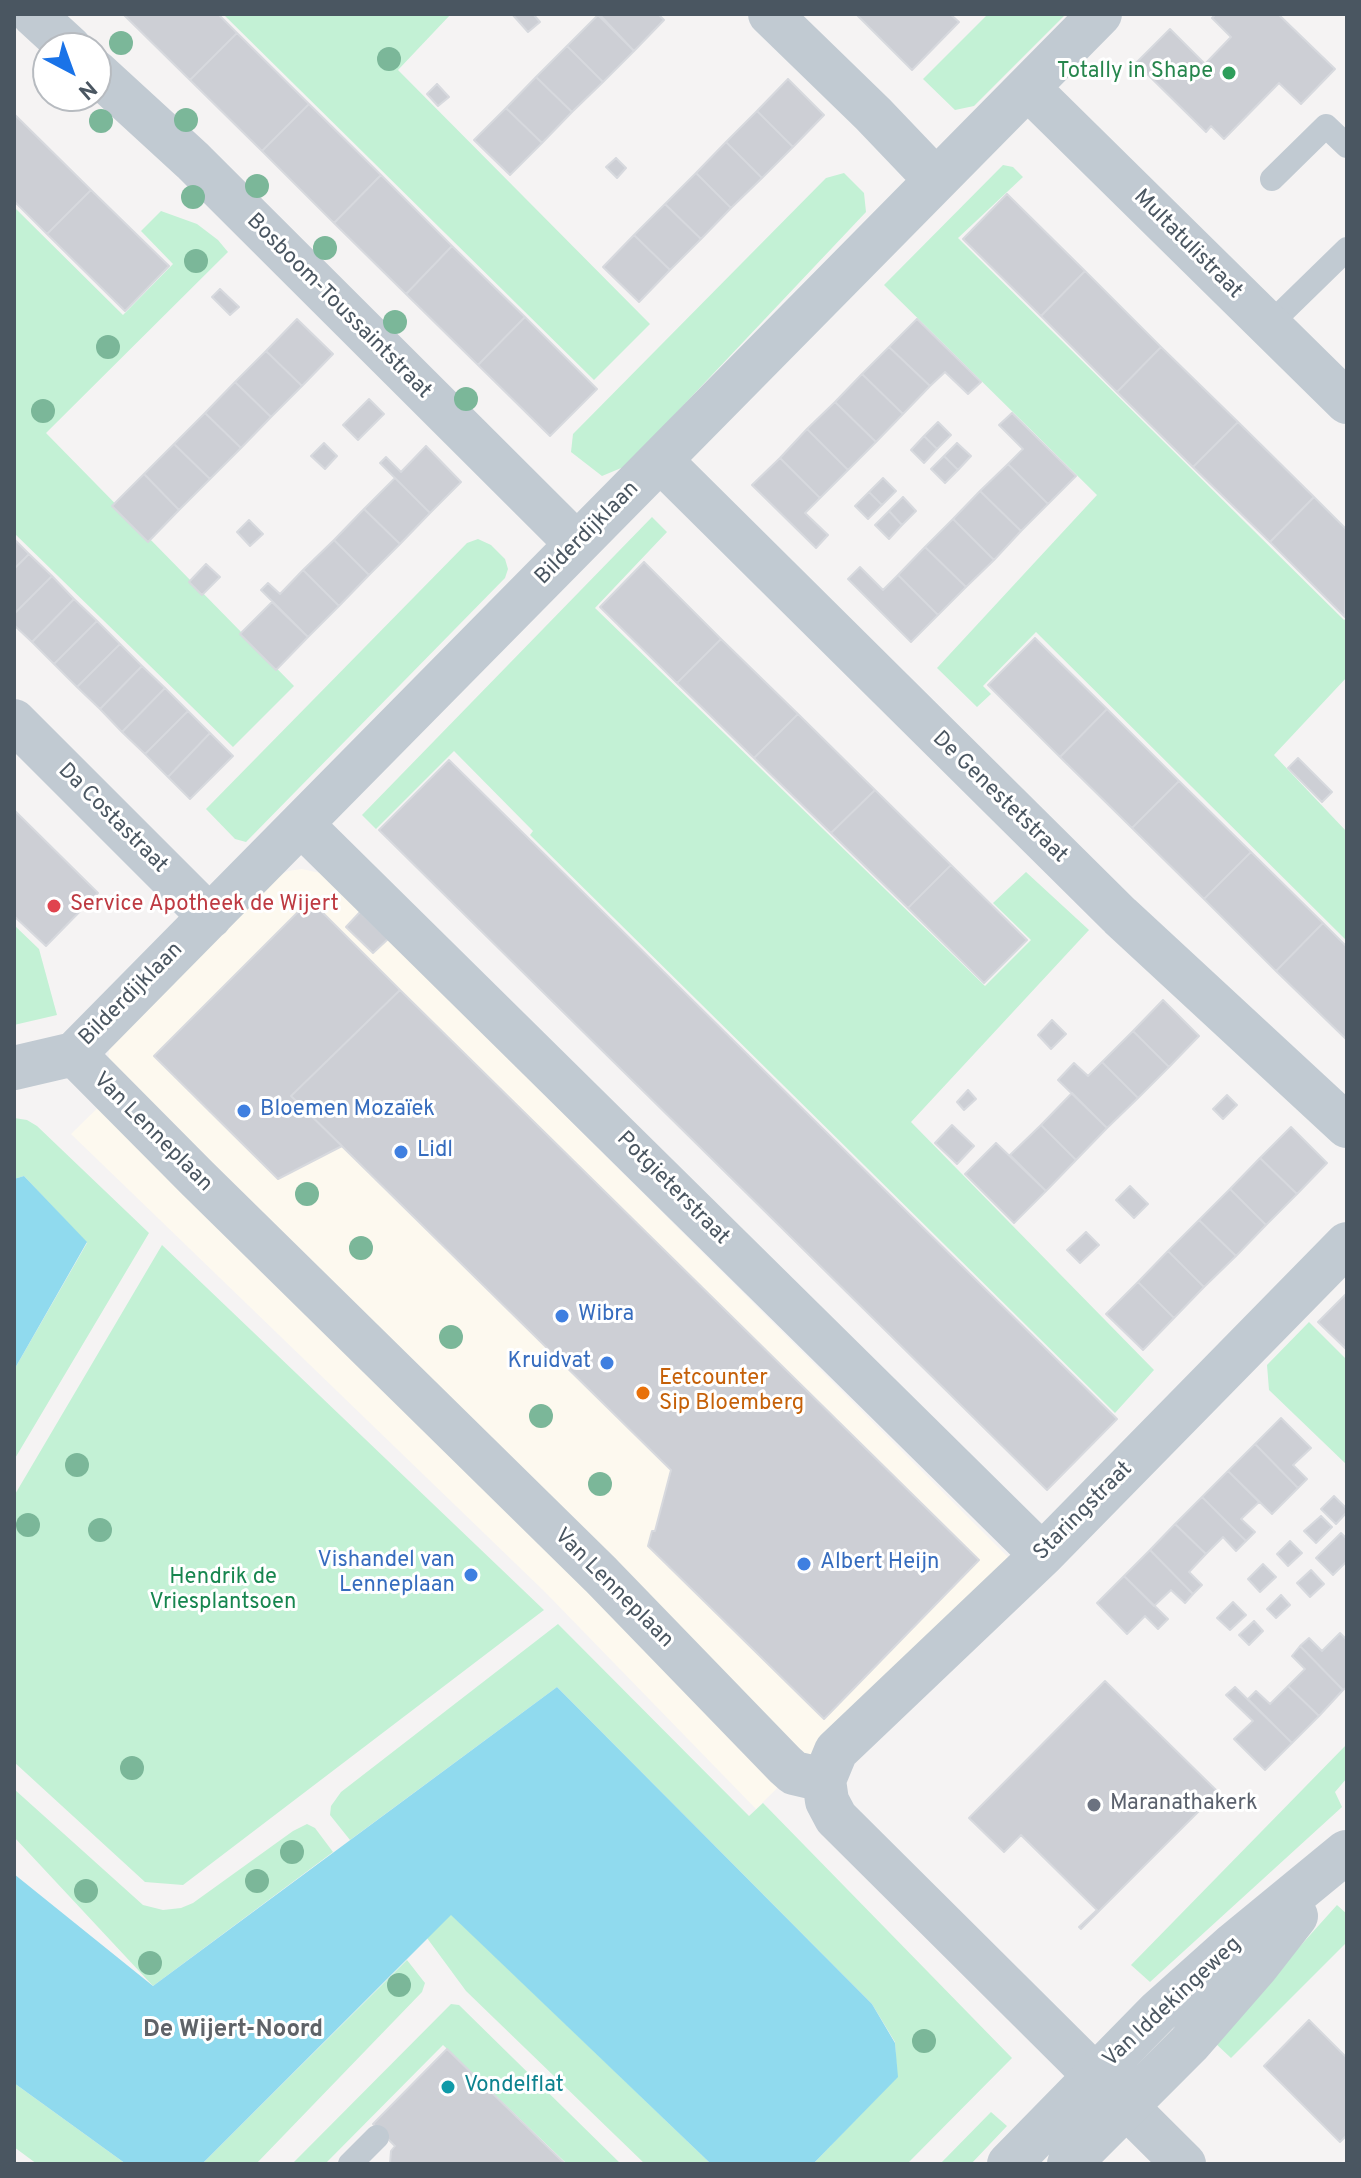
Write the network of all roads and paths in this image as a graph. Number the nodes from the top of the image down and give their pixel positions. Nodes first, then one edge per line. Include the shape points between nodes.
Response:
1 (33, 14) edge
2 (770, 14) edge
3 (1100, 14) edge
4 (53, 32) edge
5 (112, 87) edge
6 (1028, 88) junction
7 (1347, 146) edge
8 (1272, 179) dead end
9 (936, 180) junction
10 (1347, 249) edge
11 (1268, 326) junction
12 (1347, 402) edge
13 (661, 461) junction
14 (577, 544) junction
15 (14, 721) edge
16 (301, 824) junction
17 (210, 917) junction
18 (74, 1054) junction
19 (14, 1068) edge
20 (1347, 1126) edge
21 (1347, 1244) edge
22 (1042, 1555) junction
23 (824, 1780) junction
24 (1347, 1852) edge
25 (1096, 2076) junction
26 (1126, 2106) junction
27 (377, 2137) dead end
28 (350, 2164) edge
29 (1009, 2164) edge
30 (1069, 2164) edge
31 (1184, 2164) edge

1 - 4 street
2 - 9 street
3 - 6 street, Bilderdijklaan
5 - 14 street, Bosboom-Toussaintstraat via 213,180
6 - 9 street, Bilderdijklaan
6 - 11 street, Multatulistraat
7 - 8 lane via 1326,126
9 - 13 street, Bilderdijklaan
10 - 11 lane
11 - 12 street, Multatulistraat
13 - 14 street, Bilderdijklaan
13 - 20 street, De Genestetstraat via 1120,916
14 - 16 street, Bilderdijklaan
15 - 17 street, Da Costastraat
16 - 17 street, Bilderdijklaan
16 - 22 street, Potgieterstraat
17 - 18 street, Bilderdijklaan
18 - 19 street, Van Lenneplaan
18 - 23 street, Van Lenneplaan via 601,1575 785,1765 794,1773
21 - 22 street, Staringstraat
22 - 23 street, Staringstraat via 836,1751
23 - 25 street via 836,1818
24 - 25 street, Van Iddekingeweg via 1234,1944
24 - 26 street, Van Iddekingeweg via 1257,1966
25 - 26 street
25 - 29 street, Van Iddekingeweg
26 - 30 street, Van Iddekingeweg
26 - 31 street
27 - 28 lane

